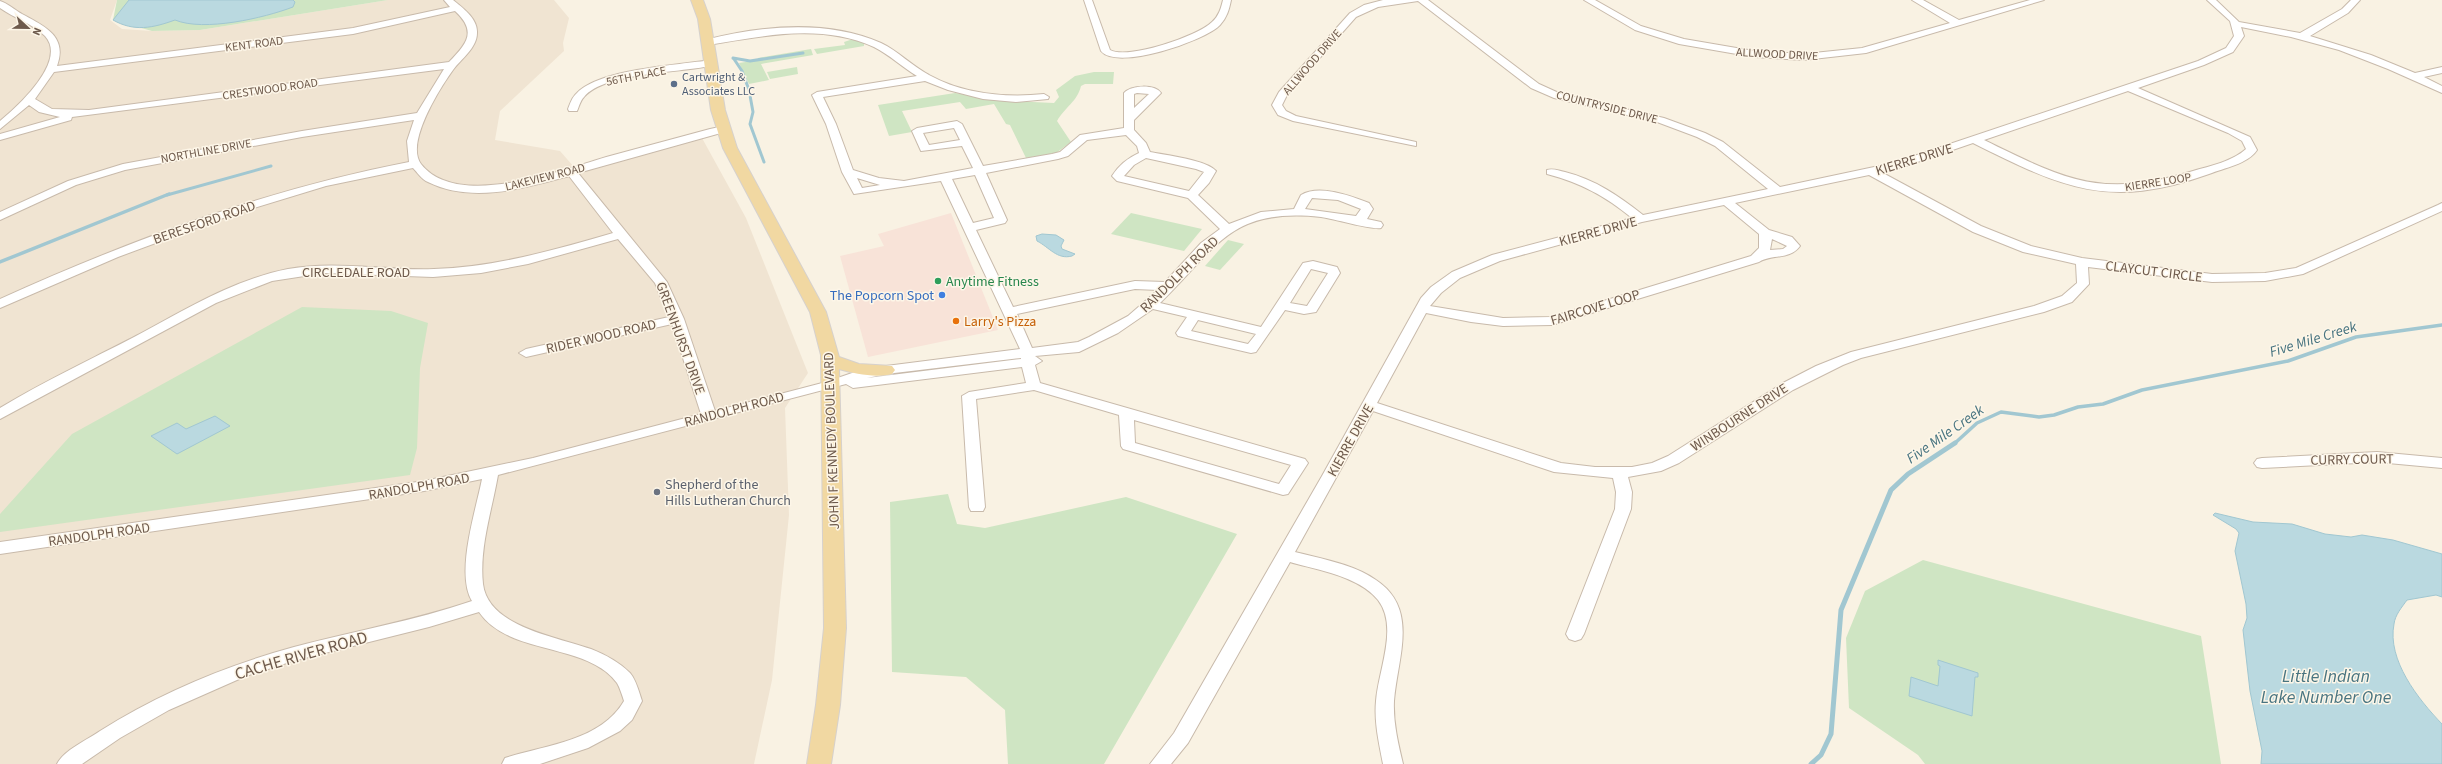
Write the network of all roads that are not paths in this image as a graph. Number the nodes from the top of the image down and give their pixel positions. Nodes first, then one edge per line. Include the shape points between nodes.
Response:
1 (12, 0) edge
2 (448, 0) edge
3 (697, 0) edge
4 (1088, 0) edge
5 (1227, 0) edge
6 (1415, 0) edge
7 (1422, 0) edge
8 (1588, 0) edge
9 (1916, 0) edge
10 (2040, 0) edge
11 (2211, 0) edge
12 (2356, 0) edge
13 (0, 4) edge
14 (456, 8) junction
15 (1958, 24) junction
16 (2237, 24) junction
17 (2304, 35) junction
18 (708, 42) junction
19 (711, 63) junction
20 (452, 65) junction
21 (50, 70) junction
22 (2442, 70) edge
23 (2415, 76) junction
24 (926, 78) junction
25 (2130, 88) junction
26 (2442, 90) edge
27 (1044, 97) dead end
28 (30, 100) junction
29 (573, 109) dead end
30 (89, 113) junction
31 (421, 116) junction
32 (0, 126) edge
33 (724, 129) junction
34 (0, 137) edge
35 (1976, 140) junction
36 (966, 142) dead end
37 (1412, 144) dead end
38 (1145, 154) junction
39 (415, 164) junction
40 (979, 170) junction
41 (572, 171) junction
42 (848, 172) junction
43 (1551, 172) dead end
44 (1872, 172) junction
45 (945, 177) junction
46 (904, 184) junction
47 (1778, 191) junction
48 (1192, 194) junction
49 (1727, 202) junction
50 (2442, 207) edge
51 (1299, 212) junction
52 (0, 216) edge
53 (1641, 219) junction
54 (1360, 220) junction
55 (1377, 225) dead end
56 (969, 228) junction
57 (1227, 229) junction
58 (1765, 233) junction
59 (621, 234) junction
60 (1762, 254) junction
61 (2082, 262) junction
62 (1168, 286) junction
63 (0, 304) edge
64 (1150, 304) junction
65 (1282, 305) dead end
66 (1422, 308) junction
67 (1009, 312) junction
68 (1195, 315) junction
69 (676, 319) junction
70 (1264, 332) junction
71 (526, 353) dead end
72 (1027, 358) junction
73 (830, 360) junction
74 (886, 370) junction
75 (831, 385) junction
76 (1034, 386) junction
77 (1369, 405) junction
78 (0, 414) edge
79 (1126, 414) junction
80 (709, 416) junction
81 (2262, 463) dead end
82 (2442, 463) edge
83 (491, 473) junction
84 (1619, 473) junction
85 (977, 507) dead end
86 (0, 548) edge
87 (1284, 554) junction
88 (483, 604) junction
89 (1575, 634) dead end
90 (67, 764) edge
91 (512, 764) edge
92 (819, 764) edge
93 (1160, 764) edge
94 (1393, 764) edge

1 - 13 street
2 - 14 street
3 - 18 main road, JOHN F KENNEDY BOULEVARD
4 - 5 street via 1106,51 1112,54 1168,47 1201,34 1221,17
6 - 37 street, ALLWOOD DRIVE via 1382,3 1353,15 1283,94 1277,106 1282,113 1293,118
7 - 47 street, COUNTRYSIDE DRIVE via 1535,86 1558,96 1660,120 1701,135 1719,144
8 - 15 street, ALLWOOD DRIVE via 1631,25 1663,37 1707,48 1772,56 1817,57 1851,53
9 - 15 street
10 - 15 street, ALLWOOD DRIVE
11 - 16 street
12 - 17 street via 2345,11
13 - 21 street via 50,36 55,47
14 - 20 street via 470,22 473,32 466,48
14 - 21 street, KENT ROAD via 353,31
16 - 17 street
16 - 25 street, KIERRE DRIVE via 2237,42 2226,53
17 - 23 street via 2362,54
18 - 19 main road, JOHN F KENNEDY BOULEVARD
18 - 24 street via 788,29 818,30 878,45
19 - 29 street, 56TH PLACE via 629,75 607,81 580,96
19 - 33 main road, JOHN F KENNEDY BOULEVARD
20 - 30 street, CRESTWOOD ROAD
20 - 31 street
21 - 28 street
22 - 23 street
23 - 26 street
24 - 27 street via 966,91 1016,98
24 - 42 street via 817,95 831,124
25 - 35 street, KIERRE DRIVE
25 - 35 street, KIERRE LOOP via 2232,131 2246,139 2252,150 2245,156 2190,178 2137,187 2102,188 2058,179
28 - 30 street, CRESTWOOD ROAD via 39,109 48,111
28 - 32 street
30 - 34 street, CRESTWOOD ROAD
31 - 39 street via 413,139 412,154
31 - 52 street, NORTHLINE DRIVE via 302,134 123,167 72,183
33 - 41 street, LAKEVIEW ROAD
33 - 73 main road, JOHN F KENNEDY BOULEVARD via 730,148 818,312
35 - 44 street, KIERRE DRIVE
36 - 40 street
38 - 40 street via 1128,125 1089,136 1064,154
38 - 48 street via 1200,166 1210,171 1205,181
38 - 48 street via 1132,160 1118,176 1121,179
39 - 41 street, LAKEVIEW ROAD via 437,181 455,187 478,189 512,187
39 - 63 street, BERESFORD ROAD via 309,187 188,227 100,259
40 - 45 street
40 - 56 street via 1000,220
41 - 59 street, GREENHURST DRIVE
42 - 46 street via 878,181
42 - 46 street via 858,192
43 - 53 street via 1593,184 1609,193
44 - 47 street, KIERRE DRIVE
44 - 61 street, CLAYCUT CIRCLE via 1996,238 2027,249
45 - 46 street
45 - 56 street
47 - 49 street, KIERRE DRIVE
48 - 57 street
49 - 53 street, KIERRE DRIVE
49 - 58 street, FAIRCOVE LOOP
50 - 61 street, CLAYCUT CIRCLE via 2309,267 2280,276 2212,278
51 - 54 street, RANDOLPH ROAD
51 - 54 street via 1305,197 1312,194 1322,195 1365,205 1367,209
51 - 57 street, RANDOLPH ROAD via 1264,217
53 - 66 street, KIERRE DRIVE via 1473,267 1456,275 1436,290
54 - 55 street, RANDOLPH ROAD
56 - 67 street
57 - 62 street, RANDOLPH ROAD via 1207,244
58 - 60 street via 1767,242
58 - 60 street, FAIRCOVE LOOP via 1788,240 1794,246 1786,252
59 - 69 street, GREENHURST DRIVE via 661,282
59 - 78 street, CIRCLEDALE ROAD via 481,269 434,273 318,269 268,278 220,297
60 - 66 street, FAIRCOVE LOOP via 1748,262 1552,321 1522,324 1487,322
61 - 84 street, WINBOURNE DRIVE via 2083,284 2067,299 2039,309 1856,354 1830,364 1795,381 1666,464
62 - 64 street, RANDOLPH ROAD
62 - 67 street via 1134,286
64 - 68 street
64 - 72 street, RANDOLPH ROAD via 1111,332 1081,346 1043,360
65 - 70 street
66 - 77 street, KIERRE DRIVE
67 - 72 street
68 - 70 street
68 - 70 street via 1183,333 1251,350
69 - 71 street, RIDER WOOD ROAD
69 - 80 street, GREENHURST DRIVE
72 - 74 street, RANDOLPH ROAD
72 - 75 street, RANDOLPH ROAD via 871,383
72 - 76 street
73 - 74 main road via 858,369
73 - 75 main road, JOHN F KENNEDY BOULEVARD
74 - 75 street, RANDOLPH ROAD via 855,376
75 - 80 street, RANDOLPH ROAD
75 - 92 main road, JOHN F KENNEDY BOULEVARD via 835,628 828,705
76 - 79 street
76 - 85 street via 969,396
77 - 84 street, WINBOURNE DRIVE via 1559,468 1589,473
77 - 87 street, KIERRE DRIVE
79 - 79 street via 1277,456 1300,463 1283,490 1128,446
80 - 83 street, RANDOLPH ROAD
81 - 82 street, CURRY COURT via 2377,456
83 - 86 street, RANDOLPH ROAD via 385,492
83 - 88 street via 474,576 477,595
84 - 89 street via 1624,492 1623,509
87 - 93 street, KIERRE DRIVE via 1180,738
87 - 94 street via 1358,578 1371,584 1388,601 1396,621 1385,702 1386,728
88 - 90 street, CACHE RIVER ROAD via 449,617 305,651 232,673 144,714
88 - 91 street via 513,630 608,664 622,675 632,695 633,701 626,715 598,735 566,748

